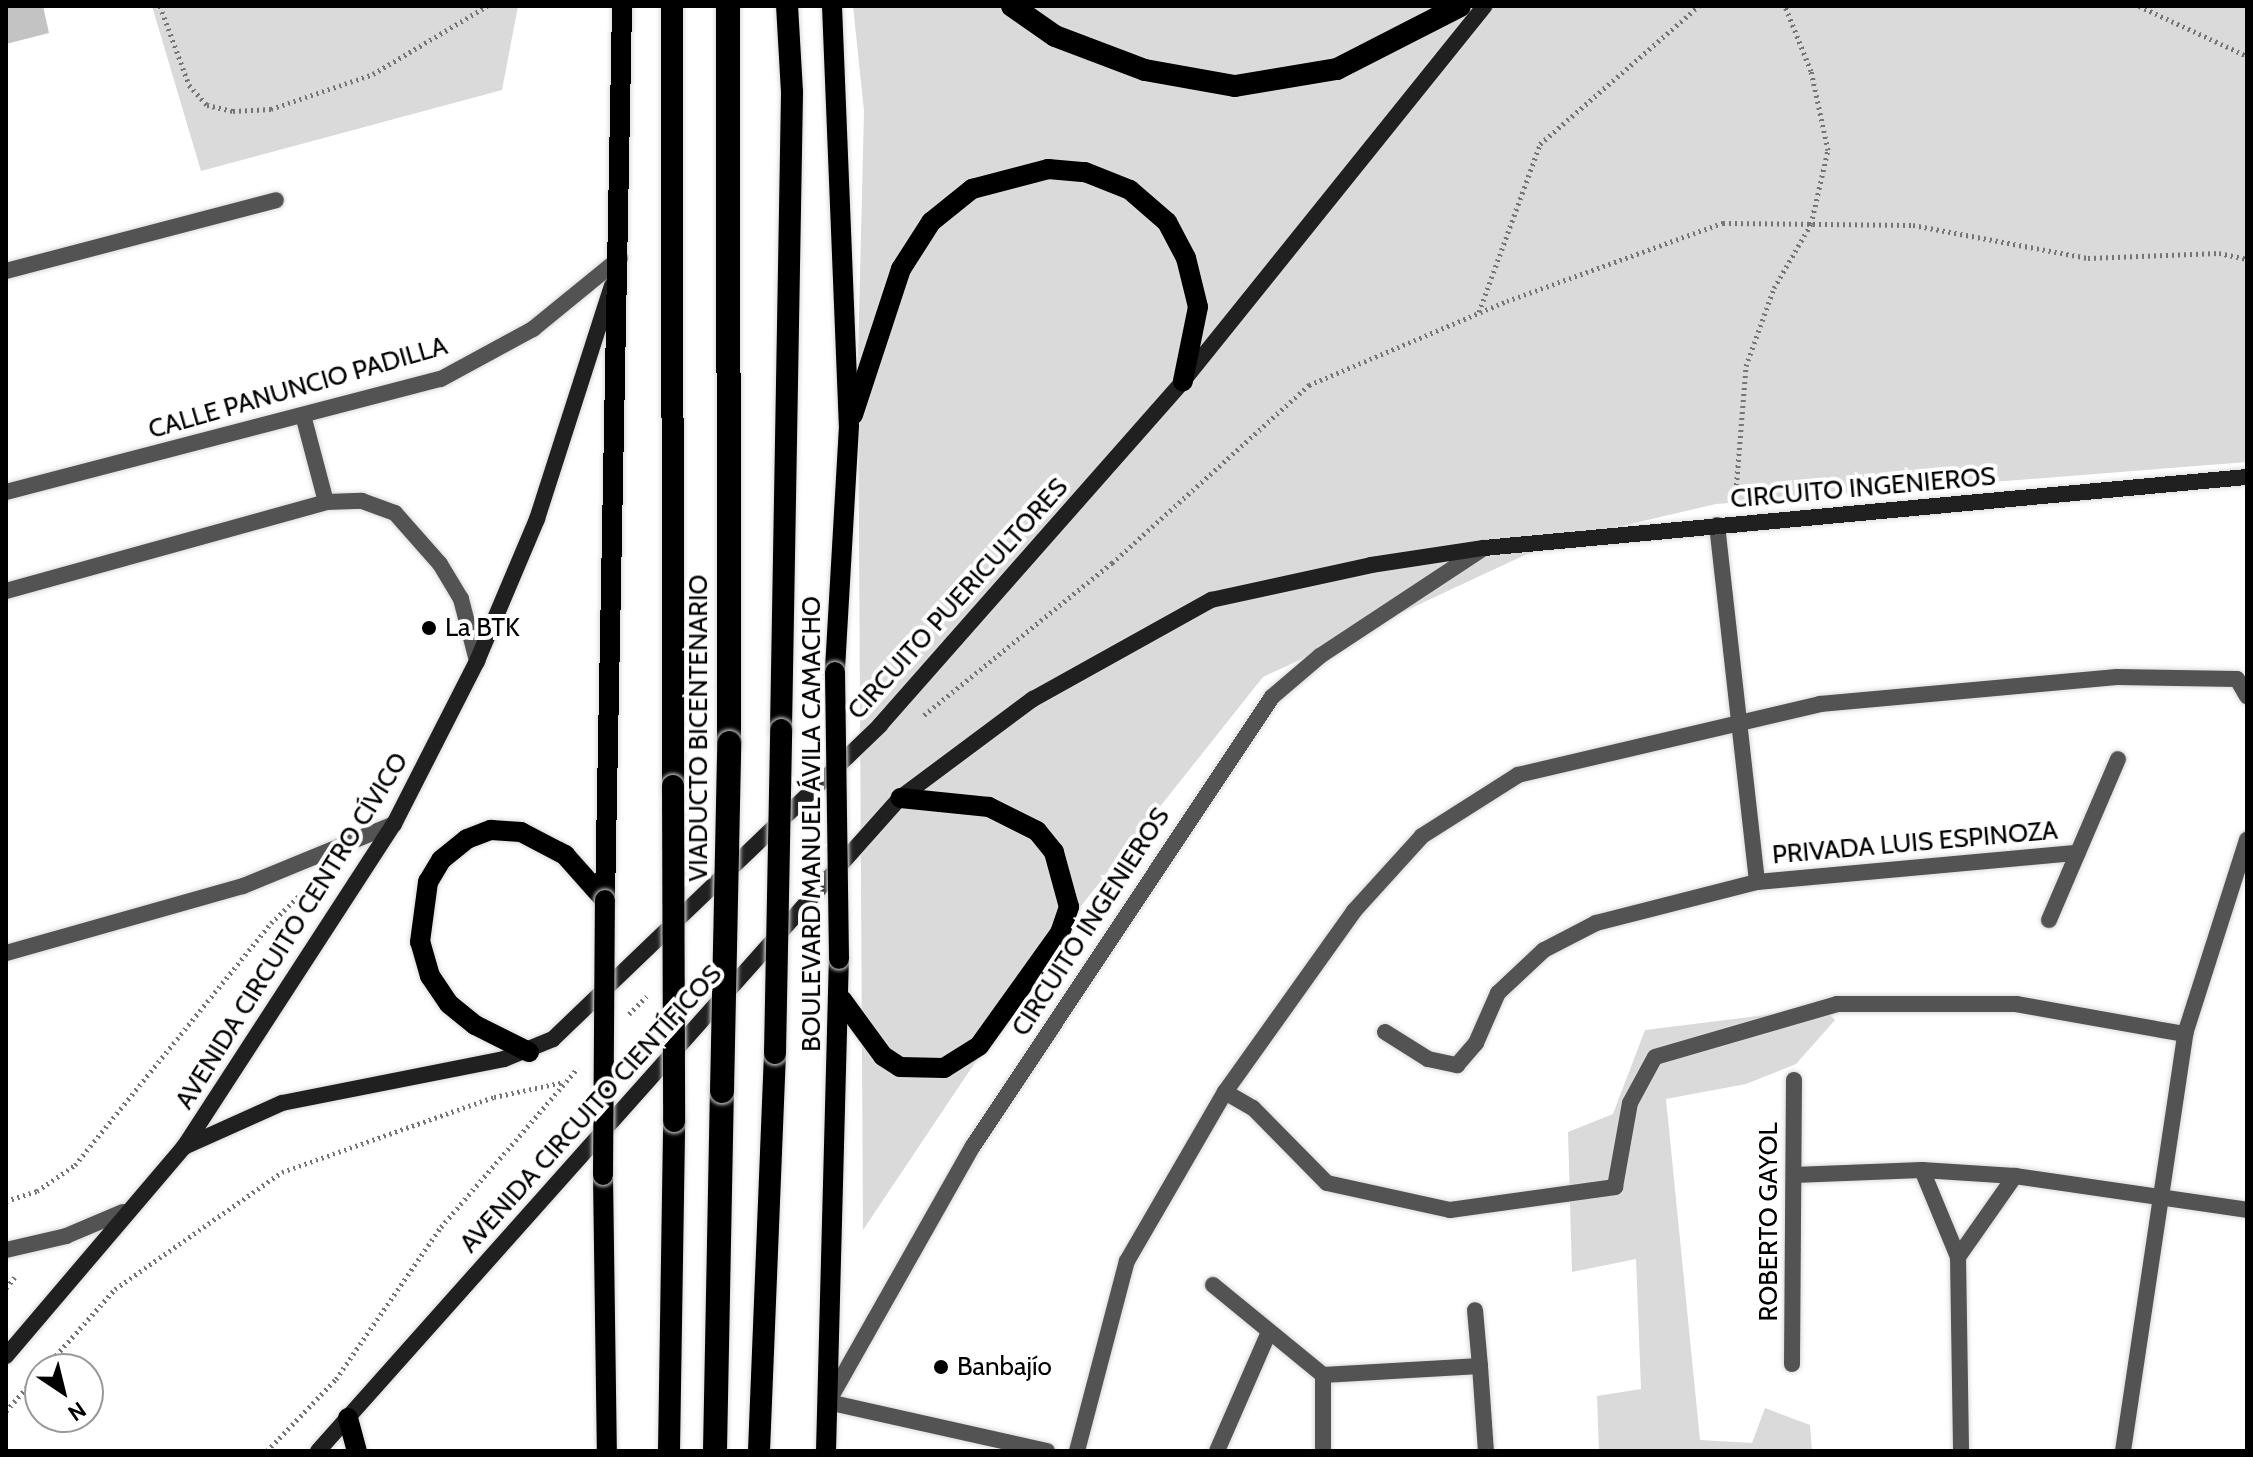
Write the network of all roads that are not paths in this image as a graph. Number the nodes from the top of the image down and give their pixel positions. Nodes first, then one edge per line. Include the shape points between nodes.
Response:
1 (622, 6) edge
2 (672, 6) edge
3 (728, 6) edge
4 (787, 6) edge
5 (832, 6) edge
6 (1012, 6) edge
7 (1460, 6) edge
8 (1484, 6) edge
9 (276, 200) dead end
10 (620, 258) junction
11 (6, 271) edge
12 (1183, 381) junction
13 (303, 415) junction
14 (849, 426) junction
15 (2247, 477) edge
16 (6, 492) edge
17 (326, 502) junction
18 (1725, 524) junction
19 (1484, 548) junction
20 (6, 591) edge
21 (477, 661) junction
22 (2247, 696) edge
23 (1741, 721) junction
24 (2118, 759) dead end
25 (900, 798) junction
26 (394, 824) junction
27 (2247, 840) edge
28 (2078, 853) junction
29 (1757, 882) junction
30 (605, 900) junction
31 (2049, 920) dead end
32 (6, 953) edge
33 (842, 1000) junction
34 (1385, 1032) dead end
35 (2185, 1034) junction
36 (529, 1052) junction
37 (1794, 1080) dead end
38 (1225, 1092) junction
39 (184, 1147) junction
40 (1922, 1170) junction
41 (1794, 1175) junction
42 (2015, 1176) junction
43 (2157, 1199) junction
44 (2247, 1210) edge
45 (123, 1212) junction
46 (6, 1250) edge
47 (1958, 1257) junction
48 (1213, 1285) dead end
49 (1475, 1310) dead end
50 (1268, 1334) junction
51 (6, 1356) edge
52 (1792, 1364) dead end
53 (1480, 1366) junction
54 (1323, 1375) junction
55 (828, 1402) junction
56 (348, 1418) junction
57 (318, 1451) edge
58 (357, 1451) edge
59 (607, 1451) edge
60 (669, 1451) edge
61 (715, 1451) edge
62 (759, 1451) edge
63 (826, 1451) edge
64 (1047, 1451) edge
65 (1077, 1451) edge
66 (1217, 1451) edge
67 (1323, 1451) edge
68 (1486, 1451) edge
69 (1961, 1451) edge
70 (2123, 1451) edge

1 - 10 main road
2 - 60 highway, bridge via 674,1121
3 - 61 highway, VIADUCTO BICENTENARIO, bridge via 729,743
4 - 62 highway, BOULEVARD MANUEL ÁVILA CAMACHO, bridge via 792,92 775,1053
5 - 14 main road, BOULEVARD MANUEL ÁVILA CAMACHO
6 - 7 highway via 1055,36 1145,70 1235,86 1337,69
8 - 12 main road, CIRCUITO PUERICULTORES
9 - 11 street
10 - 13 street, CALLE PANUNCIO PADILLA via 533,329 441,379
10 - 21 main road, AVENIDA CIRCUITO CENTRO CÍVICO via 564,447
10 - 30 main road
12 - 14 main road via 1198,307 1186,258 1167,222 1130,190 1085,172 1048,169 972,189 931,222 901,269
12 - 36 main road, CIRCUITO PUERICULTORES via 880,725 553,1039
13 - 16 street, CALLE PANUNCIO PADILLA
13 - 17 street
14 - 33 main road, BOULEVARD MANUEL ÁVILA CAMACHO, bridge via 835,672
15 - 18 main road, CIRCUITO INGENIEROS
17 - 20 street
17 - 21 street via 362,501 395,513 420,536 461,599
18 - 19 main road, CIRCUITO INGENIEROS
18 - 23 street, PRIVADA LUIS ESPINOZA
19 - 25 main road, CIRCUITO INGENIEROS via 1371,565 1211,600 1033,699
19 - 55 street, CIRCUITO INGENIEROS via 1320,656 1272,697 973,1146
21 - 26 main road, AVENIDA CIRCUITO CENTRO CÍVICO
22 - 23 street via 2237,679 2117,677 1820,704
23 - 29 street, PRIVADA LUIS ESPINOZA
23 - 38 street via 1518,775 1422,836 1354,911
24 - 28 street, PRIVADA LUIS ESPINOZA
25 - 33 main road via 989,807 1037,831 1054,852 1069,907 1060,933 979,1046 944,1068 900,1067 883,1056
25 - 56 main road, AVENIDA CIRCUITO CIENTÍFICOS
26 - 32 street via 315,860
26 - 39 main road, AVENIDA CIRCUITO CENTRO CÍVICO
27 - 35 street
28 - 29 street, PRIVADA LUIS ESPINOZA
28 - 31 street, PRIVADA LUIS ESPINOZA
29 - 34 street, PRIVADA LUIS ESPINOZA via 1596,923 1544,950 1498,993 1476,1043 1457,1065 1428,1059
30 - 36 main road via 565,855 521,832 491,830 467,839 441,860 428,882 420,942 430,976 449,1004 475,1025
30 - 59 main road, bridge
33 - 55 main road, BOULEVARD MANUEL ÁVILA CAMACHO
35 - 38 street via 2016,1004 1837,1004 1655,1057 1630,1103 1615,1187 1450,1210 1327,1183 1253,1108
35 - 43 street
36 - 39 main road, CIRCUITO PUERICULTORES via 282,1103
37 - 41 street, ROBERTO GAYOL
38 - 65 street via 1127,1261
39 - 45 main road, AVENIDA CIRCUITO CENTRO CÍVICO
40 - 41 street
40 - 42 street
40 - 47 street
41 - 52 street, ROBERTO GAYOL
42 - 43 street
42 - 47 street
43 - 44 street
43 - 70 street
45 - 46 street via 66,1236
45 - 51 main road, AVENIDA CIRCUITO CENTRO CÍVICO
47 - 69 street
48 - 50 street
49 - 53 street
50 - 54 street
50 - 66 street
53 - 54 street
53 - 68 street
54 - 67 street
55 - 63 main road, BOULEVARD MANUEL ÁVILA CAMACHO
55 - 64 street
56 - 57 main road, AVENIDA CIRCUITO CIENTÍFICOS
56 - 58 main road

